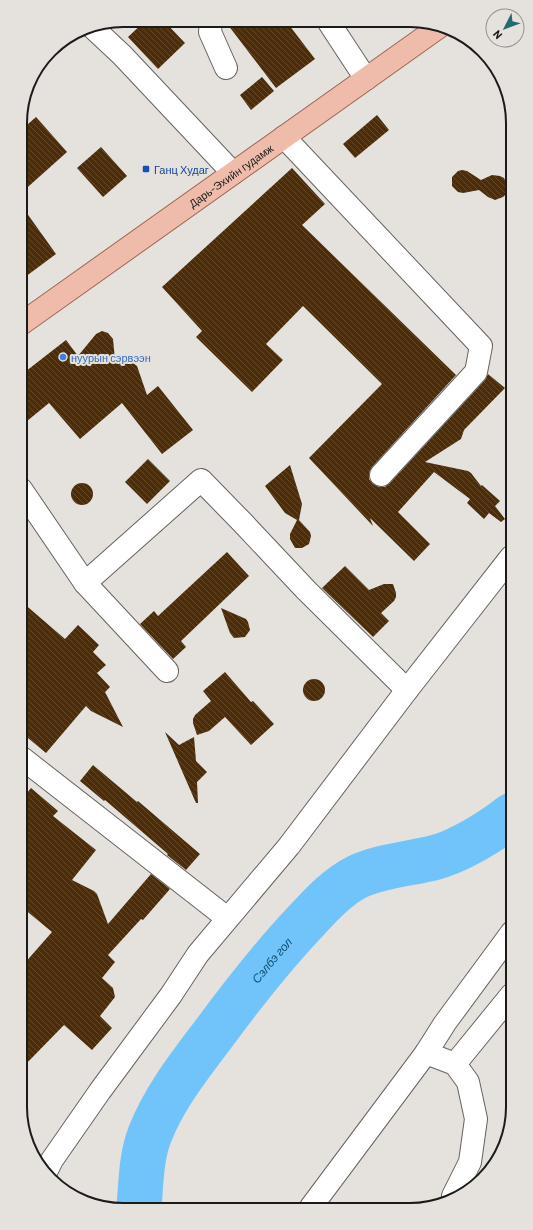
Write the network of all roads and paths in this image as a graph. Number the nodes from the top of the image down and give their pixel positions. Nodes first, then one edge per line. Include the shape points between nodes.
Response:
1 (210, 27) edge
2 (332, 27) edge
3 (434, 30) edge
4 (96, 31) edge
5 (226, 68) dead end
6 (366, 79) junction
7 (284, 136) junction
8 (234, 173) junction
9 (27, 320) edge
10 (381, 475) dead end
11 (27, 498) edge
12 (506, 563) edge
13 (85, 583) junction
14 (167, 671) dead end
15 (407, 690) junction
16 (27, 762) edge
17 (227, 918) junction
18 (506, 949) edge
19 (506, 1001) edge
20 (426, 1053) junction
21 (455, 1064) junction
22 (48, 1167) edge
23 (455, 1192) edge
24 (314, 1203) edge

1 - 5 street via 210,32
2 - 6 street
3 - 6 main road, Дарь-Эхийн гудамж
4 - 8 street
6 - 7 main road, Дарь-Эхийн гудамж
7 - 8 main road, Дарь-Эхийн гудамж
7 - 10 street via 481,346 476,372
8 - 9 main road, Дарь-Эхийн гудамж
11 - 13 street
12 - 15 street
13 - 14 street
13 - 15 street via 200,480
15 - 17 street via 289,846
16 - 17 street
17 - 22 street via 198,954
18 - 20 street via 445,1023
19 - 21 street
20 - 21 street
20 - 24 street
21 - 23 street via 468,1082 476,1119 470,1162

